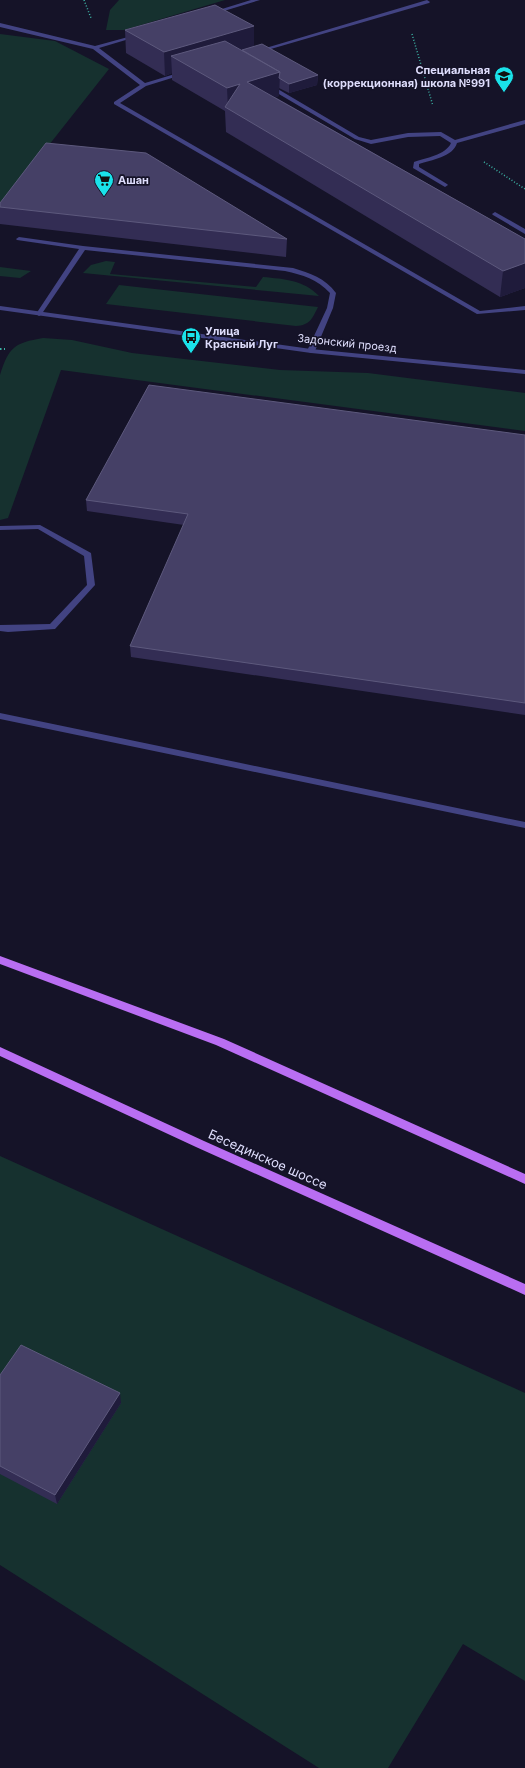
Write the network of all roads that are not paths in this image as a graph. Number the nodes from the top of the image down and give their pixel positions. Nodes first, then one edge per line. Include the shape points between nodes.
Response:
1 (257, 0) edge
2 (427, 2) dead end
3 (204, 16) edge
4 (0, 25) edge
5 (143, 34) edge
6 (95, 48) junction
7 (248, 54) edge
8 (189, 72) edge
9 (260, 81) edge
10 (144, 85) junction
11 (525, 122) edge
12 (454, 142) junction
13 (444, 185) dead end
14 (495, 214) dead end
15 (525, 232) edge
16 (19, 239) dead end
17 (84, 248) junction
18 (0, 308) edge
19 (525, 308) edge
20 (39, 314) junction
21 (311, 351) junction
22 (525, 372) edge
23 (0, 528) edge
24 (0, 628) edge
25 (0, 716) edge
26 (525, 825) edge
27 (0, 960) edge
28 (0, 1051) edge
29 (525, 1178) edge
30 (525, 1290) edge

1 - 3 street
2 - 7 street
4 - 6 street
5 - 6 street
6 - 10 street
8 - 10 street
9 - 12 street via 357,138 371,142 408,135 440,134
10 - 19 street via 116,103 479,313
11 - 12 street
12 - 13 street via 443,154 416,163 416,168
14 - 15 street
16 - 17 street
17 - 20 street
17 - 21 street via 285,269 307,274 324,283 333,293 330,308
18 - 20 street, Задонский проезд
20 - 21 street, Задонский проезд
21 - 22 street, Задонский проезд
23 - 24 street via 40,527 88,555 91,585 52,627
25 - 26 street
27 - 29 main road via 220,1042
28 - 30 main road, Бесединское шоссе

